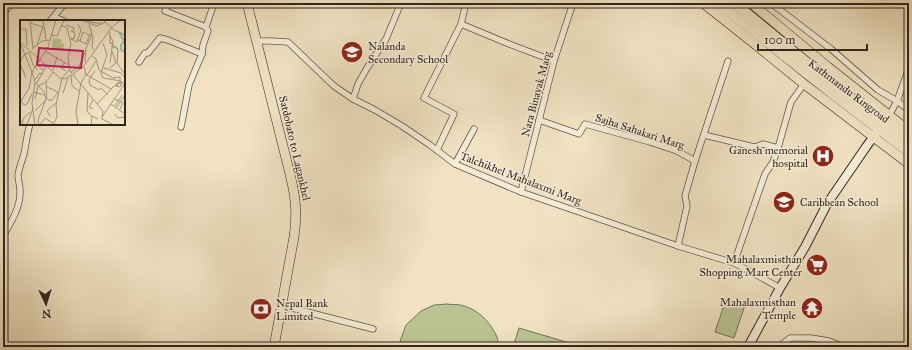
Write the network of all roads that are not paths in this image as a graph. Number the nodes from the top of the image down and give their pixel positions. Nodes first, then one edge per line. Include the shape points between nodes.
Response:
1 (10, 3) edge
2 (65, 3) edge
3 (168, 3) edge
4 (214, 3) edge
5 (247, 3) edge
6 (401, 3) edge
7 (466, 3) edge
8 (573, 3) edge
9 (703, 3) edge
10 (718, 3) edge
11 (734, 3) edge
12 (751, 3) edge
13 (771, 3) edge
14 (3, 11) edge
15 (52, 19) edge
16 (461, 24) junction
17 (206, 27) junction
18 (257, 41) junction
19 (202, 54) junction
20 (554, 61) junction
21 (728, 61) dead end
22 (139, 62) dead end
23 (909, 68) edge
24 (804, 84) junction
25 (353, 98) junction
26 (897, 101) junction
27 (909, 110) edge
28 (539, 120) junction
29 (30, 125) edge
30 (882, 126) junction
31 (181, 127) dead end
32 (474, 129) dead end
33 (909, 131) edge
34 (704, 135) junction
35 (909, 141) edge
36 (778, 148) junction
37 (437, 150) junction
38 (909, 152) edge
39 (695, 161) junction
40 (455, 164) junction
41 (909, 164) edge
42 (521, 192) junction
43 (3, 236) edge
44 (678, 246) junction
45 (734, 263) junction
46 (780, 288) junction
47 (283, 300) junction
48 (373, 329) dead end
49 (274, 347) edge
50 (748, 347) edge
51 (776, 347) edge
52 (844, 347) edge

1 - 14 main road
2 - 15 street
3 - 17 street via 165,11
4 - 17 street
5 - 18 main road, Satdobato to Lagankhel
6 - 25 street via 386,39 358,84
7 - 16 street
8 - 20 street, Nara Binayak Marg
9 - 24 main road
10 - 30 highway, Kathmandu Ringroad via 833,94
11 - 30 highway, Kathmandu Ringroad
12 - 30 main road via 828,67
13 - 26 street via 878,90
16 - 20 street
16 - 37 street via 424,98 454,114
17 - 19 street via 208,31
18 - 25 street, Talchikhel Mahalaxmi Marg via 288,42 334,86
18 - 47 main road, Satdobato to Lagankhel via 295,194 295,231
19 - 22 street via 160,38
19 - 31 street via 189,85
20 - 28 street, Nara Binayak Marg
21 - 34 street, Sajha Sahakari Marg
23 - 26 street
24 - 30 main road
24 - 36 street via 791,102
25 - 37 street, Talchikhel Mahalaxmi Marg
26 - 27 street
26 - 30 street
28 - 39 street, Sajha Sahakari Marg via 580,134 585,124 650,142
28 - 42 street, Nara Binayak Marg
29 - 43 street via 18,176 19,205
30 - 33 main road
30 - 35 highway, Kathmandu Ringroad
30 - 38 highway, Kathmandu Ringroad
30 - 41 main road
30 - 46 street via 827,204
32 - 40 street
34 - 36 street via 755,147 764,144
34 - 39 street, Sajha Sahakari Marg
36 - 45 street via 765,174
37 - 40 street, Talchikhel Mahalaxmi Marg
39 - 44 street, Sajha Sahakari Marg via 685,196 688,206
40 - 42 street, Talchikhel Mahalaxmi Marg
42 - 44 street, Talchikhel Mahalaxmi Marg
44 - 45 street, Talchikhel Mahalaxmi Marg
45 - 46 street, Talchikhel Mahalaxmi Marg
46 - 50 street
47 - 48 street via 288,307
47 - 49 main road, Satdobato to Lagankhel
51 - 52 street via 790,338 811,338

